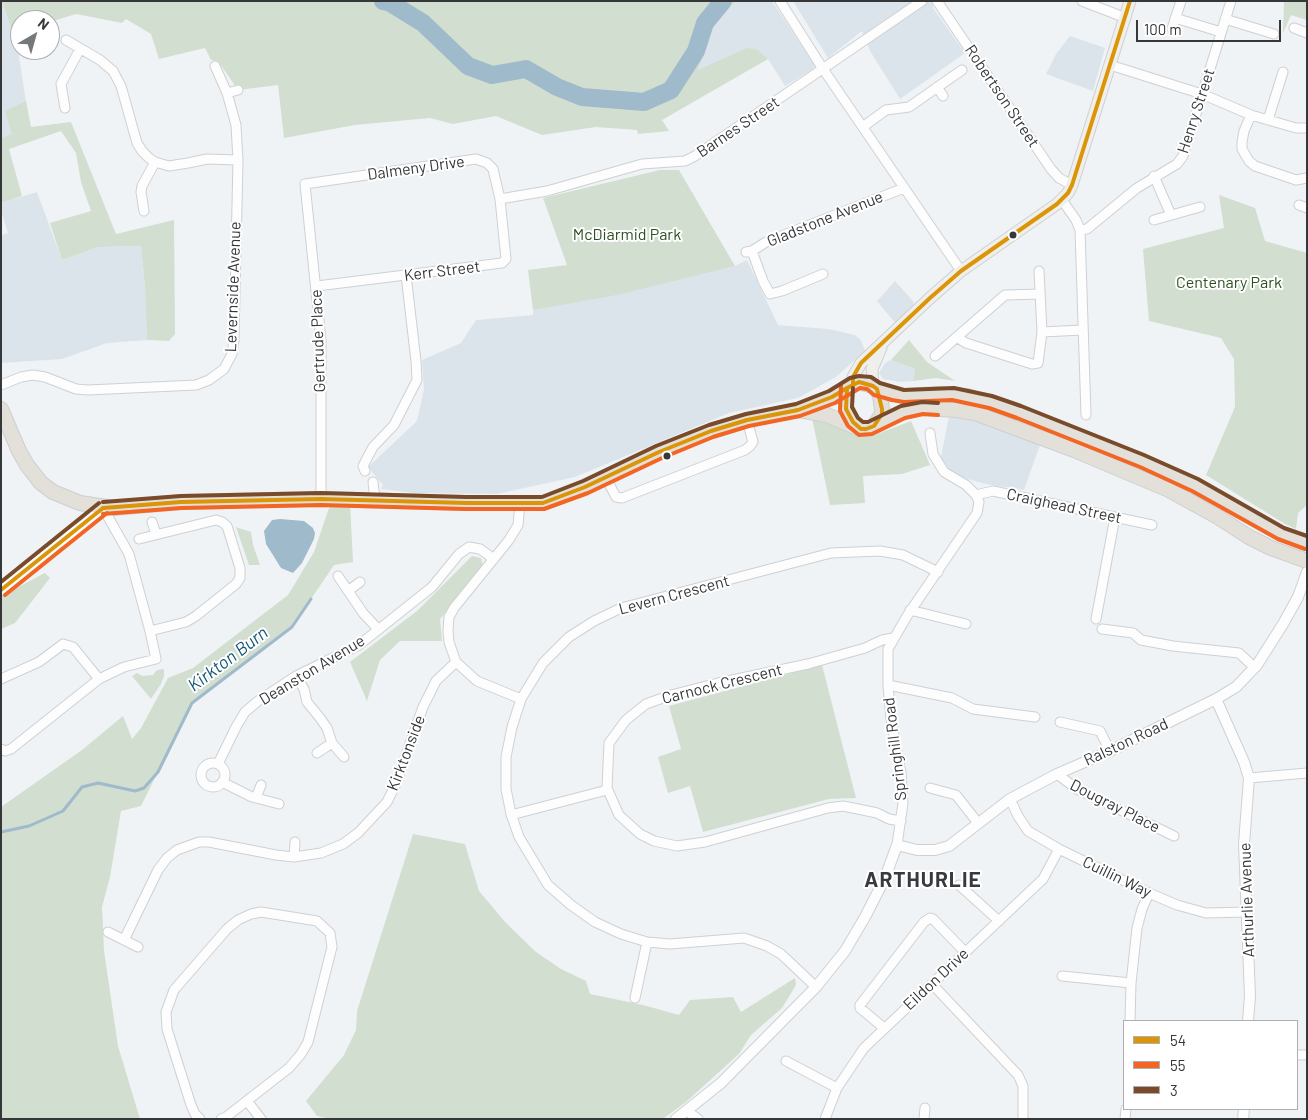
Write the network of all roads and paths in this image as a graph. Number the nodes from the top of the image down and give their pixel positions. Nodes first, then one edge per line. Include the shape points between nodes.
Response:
1 (780, 1) edge
2 (922, 1) edge
3 (937, 1) edge
4 (1082, 1) edge
5 (1130, 1) edge
6 (1180, 1) edge
7 (1231, 1) edge
8 (1126, 18) junction
9 (1175, 18) junction
10 (1226, 19) junction
11 (1294, 28) dead end
12 (1172, 29) dead end
13 (1221, 32) junction
14 (1307, 33) edge
15 (1274, 34) dead end
16 (66, 40) dead end
17 (80, 49) junction
18 (215, 66) dead end
19 (1110, 66) junction
20 (823, 69) junction
21 (962, 70) dead end
22 (1283, 72) dead end
23 (937, 87) junction
24 (238, 90) dead end
25 (227, 93) junction
26 (1202, 94) junction
27 (943, 96) dead end
28 (65, 108) dead end
29 (1251, 115) junction
30 (1268, 120) junction
31 (864, 126) junction
32 (1307, 128) edge
33 (238, 160) junction
34 (155, 162) junction
35 (1154, 176) junction
36 (1307, 178) edge
37 (305, 184) joint
38 (1072, 185) junction
39 (904, 188) junction
40 (500, 199) junction
41 (1062, 200) junction
42 (1200, 208) dead end
43 (144, 211) dead end
44 (1171, 215) junction
45 (1154, 220) dead end
46 (1080, 230) junction
47 (961, 271) junction
48 (1039, 271) dead end
49 (823, 274) dead end
50 (406, 275) junction
51 (317, 286) junction
52 (1040, 294) junction
53 (1082, 330) junction
54 (1042, 332) junction
55 (958, 338) junction
56 (884, 342) junction
57 (935, 356) dead end
58 (1, 385) edge
59 (850, 386) junction
60 (875, 387) junction
61 (1, 409) edge
62 (798, 410) junction
63 (1086, 415) dead end
64 (747, 420) junction
65 (868, 427) junction
66 (930, 433) dead end
67 (365, 471) dead end
68 (606, 478) junction
69 (374, 482) dead end
70 (976, 496) junction
71 (321, 499) junction
72 (375, 500) junction
73 (520, 503) junction
74 (103, 508) junction
75 (1115, 517) junction
76 (152, 522) dead end
77 (1152, 525) dead end
78 (156, 534) junction
79 (139, 539) dead end
80 (1307, 543) edge
81 (494, 559) junction
82 (1307, 561) edge
83 (938, 572) junction
84 (1307, 572) edge
85 (338, 576) dead end
86 (360, 582) dead end
87 (1, 590) edge
88 (348, 591) junction
89 (910, 610) junction
90 (1096, 619) dead end
91 (966, 624) dead end
92 (378, 628) junction
93 (1102, 629) dead end
94 (150, 630) junction
95 (893, 638) junction
96 (456, 662) junction
97 (1254, 667) junction
98 (296, 676) junction
99 (1, 679) edge
100 (99, 679) junction
101 (888, 685) junction
102 (521, 699) junction
103 (1216, 699) junction
104 (1035, 716) dead end
105 (1060, 722) dead end
106 (332, 743) junction
107 (1, 749) edge
108 (1110, 751) junction
109 (316, 753) dead end
110 (344, 757) dead end
111 (218, 764) junction
112 (1307, 773) edge
113 (1057, 774) junction
114 (1249, 778) junction
115 (222, 782) junction
116 (261, 785) dead end
117 (930, 788) dead end
118 (607, 790) junction
119 (256, 798) junction
120 (1010, 799) junction
121 (279, 804) dead end
122 (511, 815) junction
123 (901, 820) junction
124 (978, 823) junction
125 (1174, 836) dead end
126 (295, 842) dead end
127 (897, 846) junction
128 (1059, 849) junction
129 (294, 857) junction
130 (959, 885) dead end
131 (1149, 893) junction
132 (1247, 912) junction
133 (999, 921) junction
134 (108, 932) dead end
135 (124, 940) junction
136 (646, 942) junction
137 (138, 947) dead end
138 (965, 952) junction
139 (1062, 976) dead end
140 (1131, 983) junction
141 (932, 984) junction
142 (816, 987) junction
143 (635, 998) dead end
144 (1130, 1020) edge
145 (1248, 1020) edge
146 (884, 1028) junction
147 (786, 1062) dead end
148 (837, 1088) junction
149 (247, 1101) junction
150 (925, 1108) dead end
151 (687, 1111) junction
152 (200, 1119) edge
153 (221, 1119) edge
154 (261, 1119) edge
155 (676, 1119) edge
156 (698, 1119) edge
157 (825, 1119) edge
158 (924, 1119) edge
159 (1023, 1119) edge

1 - 20 street
2 - 20 street, Barnes Street
3 - 38 street, Robertson Street via 1051,169 1058,178
4 - 8 street
5 - 8 main road
6 - 9 street
7 - 10 street, Henry Street
8 - 19 main road
9 - 12 street
9 - 13 street
10 - 13 street, Henry Street
10 - 15 street
11 - 14 street
13 - 26 street, Henry Street
16 - 17 street
17 - 28 street via 60,84
17 - 34 street via 112,71 121,86 137,143
18 - 25 street, Levernside Avenue
19 - 26 street
19 - 38 main road
20 - 31 street
20 - 40 street, Barnes Street via 685,161 642,164 547,191
21 - 23 street
22 - 30 street
23 - 27 street
23 - 31 street via 910,107 886,110
24 - 25 street
25 - 33 street, Levernside Avenue via 236,125
26 - 29 street
26 - 35 street, Henry Street via 1183,156 1177,164
29 - 30 street
29 - 36 street via 1242,142 1249,161 1296,180
30 - 32 street
31 - 39 street
33 - 34 street via 207,158 169,166
33 - 58 street, Levernside Avenue via 234,340 232,354 224,369 196,385 88,390 33,375
34 - 43 street via 141,192
35 - 44 street
35 - 46 street, Henry Street via 1087,229
37 - 40 street, Dalmeny Drive via 476,159 493,168
37 - 51 street, Gertrude Place
38 - 41 main road
39 - 47 street
39 - 49 street, Gladstone Avenue via 761,244 749,252 770,294
40 - 50 street, Kerr Street via 506,259 502,264
41 - 46 street
41 - 47 main road
42 - 44 street
44 - 45 street
46 - 53 street
47 - 56 main road
48 - 52 street
50 - 51 street, Kerr Street
50 - 67 street via 417,380 394,425 373,447 364,466
51 - 71 street, Gertrude Place via 321,340
52 - 54 street
52 - 55 street via 1004,295
53 - 54 street
53 - 63 street
54 - 55 street via 1038,363 1032,364
55 - 57 street
56 - 59 main road via 861,363
56 - 60 main road via 872,369
59 - 60 main road via 864,382
59 - 62 main road
59 - 65 main road via 846,409 853,422
60 - 65 main road via 882,409 880,418
60 - 80 main road via 904,396 960,395 1019,412 1160,469 1281,534
61 - 74 main road via 19,452 41,483 52,492
62 - 64 main road
62 - 65 main road via 828,415 852,427
64 - 68 main road via 667,449
64 - 68 street via 753,442 746,450 622,498 616,497
65 - 82 main road via 923,408 982,416 1169,490 1249,537
66 - 70 street via 933,454 944,472 966,484
68 - 73 main road via 543,502
69 - 72 street
70 - 75 street, Craighead Street via 994,491
70 - 83 street, Springhill Road via 979,502 977,514
71 - 72 main road
71 - 74 main road via 181,502
72 - 73 main road
73 - 81 street via 518,525
74 - 87 street
74 - 94 street via 129,554
75 - 77 street, Craighead Street
75 - 90 street
76 - 78 street
78 - 79 street
78 - 94 street via 216,520 222,522 227,526 240,574 236,584 196,616 186,622
81 - 92 street, Deanston Avenue via 480,549 469,547 459,554 432,587
81 - 96 street via 449,618 449,642
83 - 89 street, Springhill Road
83 - 102 street, Levern Crescent via 903,555 831,553 621,608 569,637 542,663
84 - 97 street, Ralston Road via 1292,608
85 - 88 street
86 - 88 street
88 - 92 street
89 - 91 street
89 - 95 street, Springhill Road
92 - 98 street, Deanston Avenue via 359,645
93 - 97 street via 1133,633 1141,640 1174,646 1238,653
94 - 100 street via 156,659 124,667
95 - 101 street, Springhill Road via 888,650
95 - 118 street, Carnock Crescent via 808,664 718,683 646,704 626,720 609,743
96 - 102 street via 477,681
96 - 129 street, Kirktonside via 436,682 395,786 379,812 343,844 321,853
97 - 103 street, Ralston Road via 1236,686
98 - 106 street via 307,702 327,728
98 - 111 street, Deanston Avenue via 245,712
99 - 100 street via 39,662 63,644 73,647
100 - 107 street via 11,750
101 - 104 street via 952,698 973,709
101 - 123 street, Springhill Road via 901,774
102 - 122 street, Levern Crescent via 506,757 506,789
103 - 108 street, Ralston Road
103 - 114 street
105 - 108 street via 1100,731
106 - 109 street
106 - 110 street
108 - 113 street, Ralston Road
111 - 115 street via 224,772
111 - 115 street, Deanston Avenue via 206,765 201,776 204,783 212,787
112 - 114 street
113 - 120 street, Ralston Road
113 - 125 street, Dougray Place via 1077,789
114 - 132 street, Arthurlie Avenue via 1244,844
115 - 119 street, Deanston Avenue
116 - 119 street
117 - 124 street via 956,795
118 - 122 street
118 - 123 street, Carnock Crescent via 619,815 640,834 676,846 705,842 843,806
119 - 121 street, Deanston Avenue
120 - 124 street, Ralston Road
120 - 128 street, Cuillin Way via 1028,831
122 - 136 street, Levern Crescent via 518,837 548,885 595,922
123 - 127 street, Springhill Road
124 - 127 street, Ralston Road via 944,848 917,850
126 - 129 street
127 - 142 street, Springhill Road via 866,917 845,951
128 - 131 street, Cuillin Way
128 - 133 street, Eildon Drive via 1043,878
129 - 135 street, Kirktonside via 210,842 182,848 167,858 158,870
130 - 133 street
131 - 132 street, Cuillin Way via 1177,906 1206,913
131 - 140 street via 1137,928
132 - 145 street, Arthurlie Avenue
133 - 138 street, Eildon Drive
134 - 135 street
135 - 137 street
136 - 142 street, Levern Crescent via 670,944 744,938 781,954
136 - 143 street
138 - 141 street, Eildon Drive
138 - 146 street via 933,919 924,922 860,1005
139 - 140 street
140 - 144 street
141 - 146 street, Eildon Drive
141 - 159 street via 1018,1075 1023,1086
142 - 151 street, Springhill Road via 727,1077
146 - 148 street, Eildon Drive via 856,1058
147 - 148 street
148 - 157 street, Eildon Drive
149 - 152 street via 289,1068 308,1042 332,947 330,933 317,921 262,912 238,920 174,990 166,1012 167,1029 191,1105
149 - 153 street
149 - 154 street
150 - 158 street
151 - 155 street, Springhill Road
151 - 156 street

